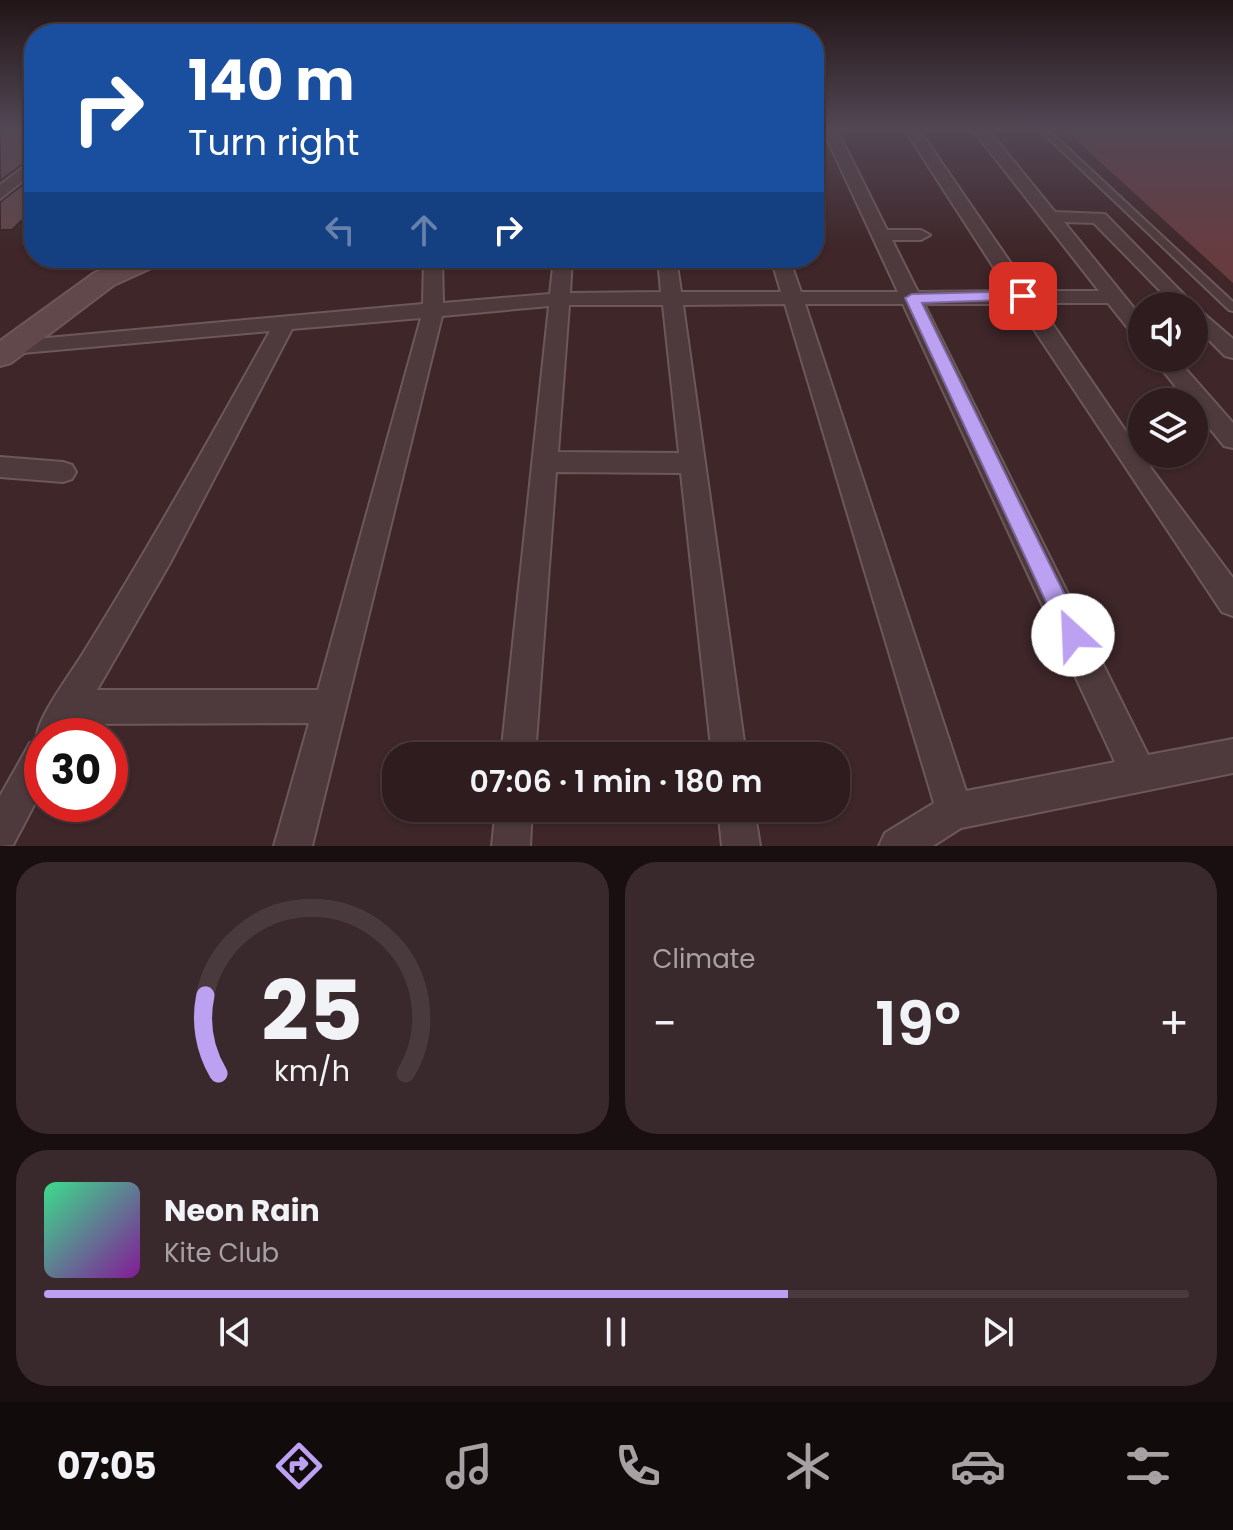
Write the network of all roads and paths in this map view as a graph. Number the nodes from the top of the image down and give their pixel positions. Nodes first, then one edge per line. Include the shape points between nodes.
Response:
1 (850, 169) edge
2 (938, 169) edge
3 (1013, 169) edge
4 (1085, 169) edge
5 (24, 173) edge
6 (0, 194) edge
7 (1052, 217) junction
8 (883, 235) junction
9 (921, 235) dead end
10 (127, 268) edge
11 (433, 268) edge
12 (562, 268) edge
13 (668, 268) edge
14 (783, 268) edge
15 (1173, 292) edge
16 (1023, 296) junction
17 (1112, 297) junction
18 (792, 298) junction
19 (912, 298) junction
20 (559, 299) junction
21 (671, 299) junction
22 (1233, 308) edge
23 (433, 312) junction
24 (1128, 316) edge
25 (283, 326) junction
26 (1208, 327) edge
27 (1233, 351) edge
28 (6, 352) edge
29 (1176, 372) edge
30 (1233, 439) edge
31 (546, 462) junction
32 (692, 463) junction
33 (0, 467) edge
34 (63, 472) dead end
35 (1233, 602) edge
36 (331, 706) junction
37 (62, 718) edge
38 (128, 718) edge
39 (519, 742) edge
40 (727, 742) edge
41 (1233, 756) edge
42 (1140, 776) junction
43 (24, 788) edge
44 (955, 811) junction
45 (513, 822) edge
46 (738, 822) edge
47 (0, 832) edge
48 (293, 846) edge
49 (511, 846) edge
50 (741, 846) edge
51 (898, 846) edge

1 - 8 street
2 - 16 street
3 - 7 street
4 - 22 lane
5 - 6 street
7 - 15 street via 1099,218
7 - 17 street
8 - 9 street
8 - 19 street
10 - 28 street
11 - 23 street
12 - 20 street
13 - 21 street
14 - 18 street
16 - 17 street
16 - 19 street
16 - 35 street
17 - 24 street
18 - 19 street
18 - 21 street
18 - 44 street
19 - 42 street
20 - 21 street
20 - 23 street
20 - 31 street
21 - 32 street
23 - 25 street
23 - 36 street
25 - 28 street
25 - 37 street via 160,554
26 - 27 street
29 - 30 street
31 - 32 street
31 - 39 street
32 - 40 street
33 - 34 street
36 - 38 street
36 - 48 street
41 - 42 street
42 - 44 street
43 - 47 street
44 - 51 street
45 - 49 street
46 - 50 street

